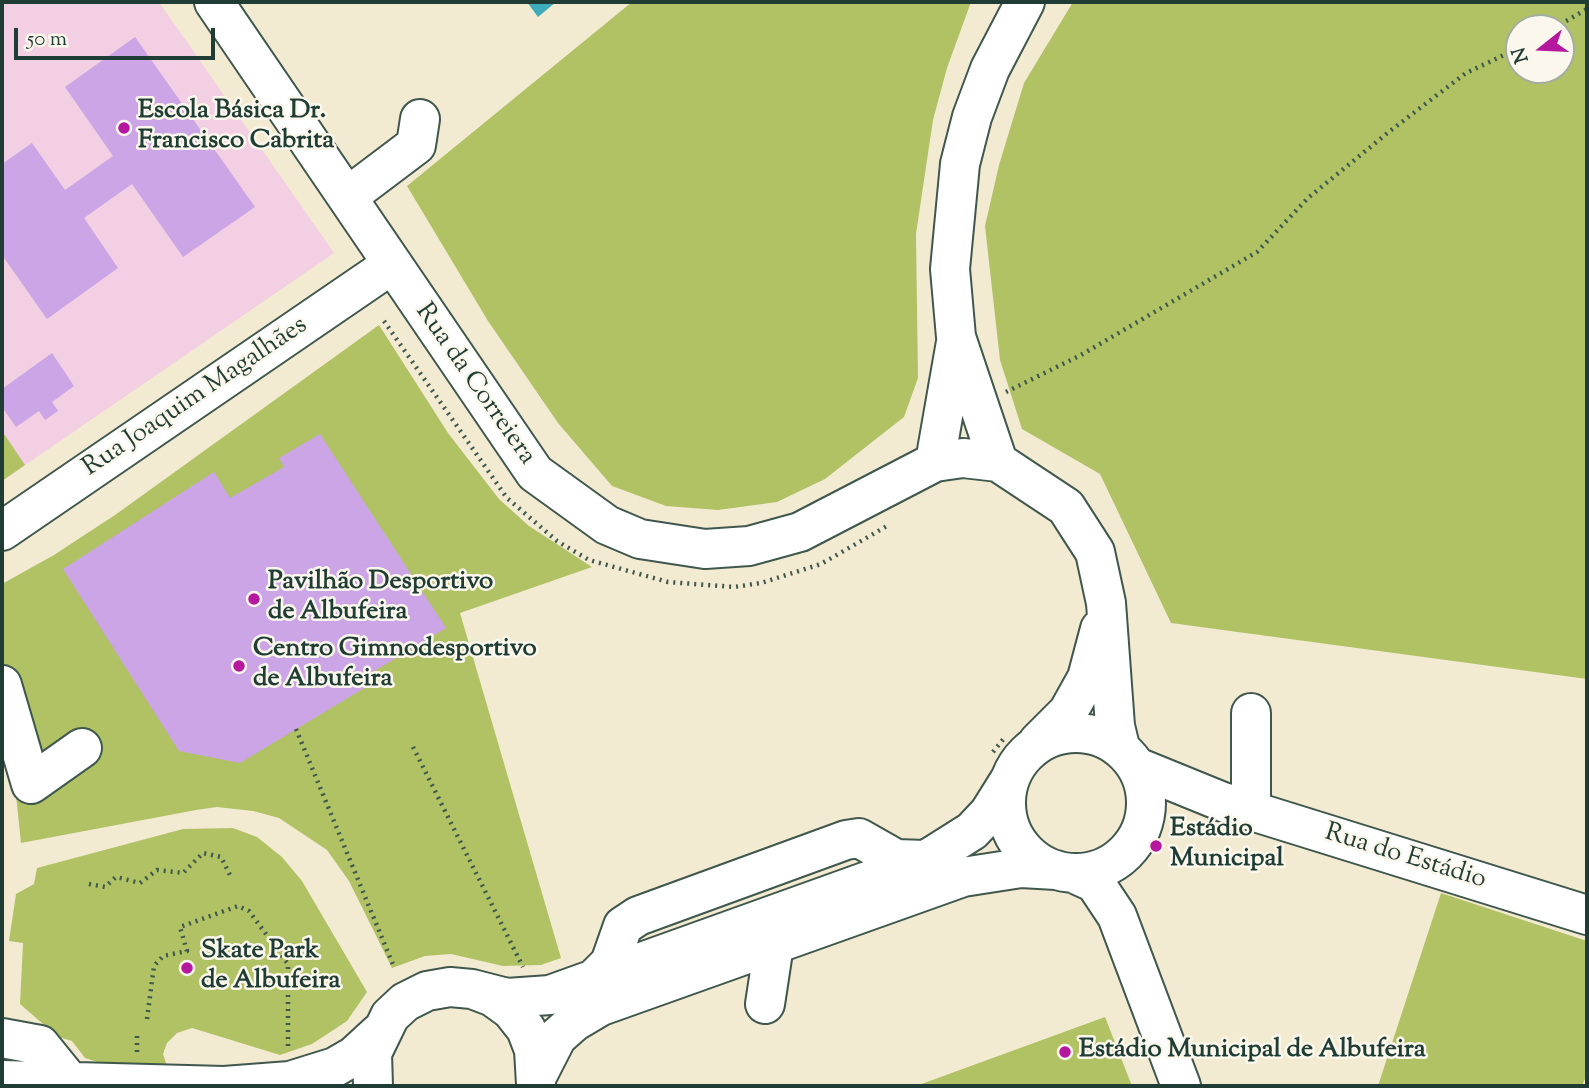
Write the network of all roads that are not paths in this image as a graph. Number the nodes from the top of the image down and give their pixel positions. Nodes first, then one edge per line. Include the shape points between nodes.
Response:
1 (214, 2) edge
2 (1025, 2) edge
3 (420, 119) dead end
4 (347, 197) junction
5 (391, 265) junction
6 (957, 337) junction
7 (935, 462) junction
8 (998, 462) junction
9 (2, 531) edge
10 (1106, 603) junction
11 (2, 685) edge
12 (1251, 713) dead end
13 (1024, 736) junction
14 (82, 748) dead end
15 (1128, 757) junction
16 (997, 772) junction
17 (1237, 807) junction
18 (1140, 834) junction
19 (1065, 872) junction
20 (1587, 915) edge
21 (774, 944) junction
22 (471, 989) junction
23 (765, 1004) dead end
24 (379, 1033) junction
25 (2, 1038) edge
26 (2, 1080) edge
27 (536, 1082) edge
28 (70, 1084) edge
29 (373, 1086) edge
30 (1181, 1086) edge

1 - 4 street, Rua da Correiera
2 - 6 street via 990,69 960,164 950,269
3 - 4 street via 416,145
4 - 5 street, Rua da Correiera
5 - 7 street, Rua da Correiera via 535,473 607,525 640,539 705,549 749,546 800,532
5 - 9 street, Rua Joaquim Magalhães
6 - 7 street
6 - 8 street
7 - 8 street, Rua da Correiera via 962,458
8 - 10 street, Rua da Correiera via 1066,507 1095,552
10 - 13 street via 1087,678 1068,712
10 - 15 street, Rua da Correiera via 1115,726
11 - 14 street via 31,784
12 - 17 street
13 - 15 street, Rua do Estádio via 1097,735
13 - 16 street via 1015,765
15 - 17 street, Rua do Estádio
15 - 18 street via 1146,791
16 - 19 street via 1006,787 1007,819 1016,841 1031,858
16 - 22 street via 989,813 972,831 926,860 539,996 507,998
17 - 18 street via 1166,816
17 - 20 street, Rua do Estádio
18 - 19 street via 1117,861 1090,873
19 - 21 street via 1021,868 963,877
19 - 30 street via 1095,883 1116,916
21 - 23 street
21 - 27 street via 601,1006 557,1037
22 - 24 street via 427,991 405,1002
22 - 27 street via 511,1010 526,1029 534,1050
24 - 28 street via 335,1067 290,1082
24 - 29 street via 372,1053
25 - 28 street via 40,1045
26 - 28 street

